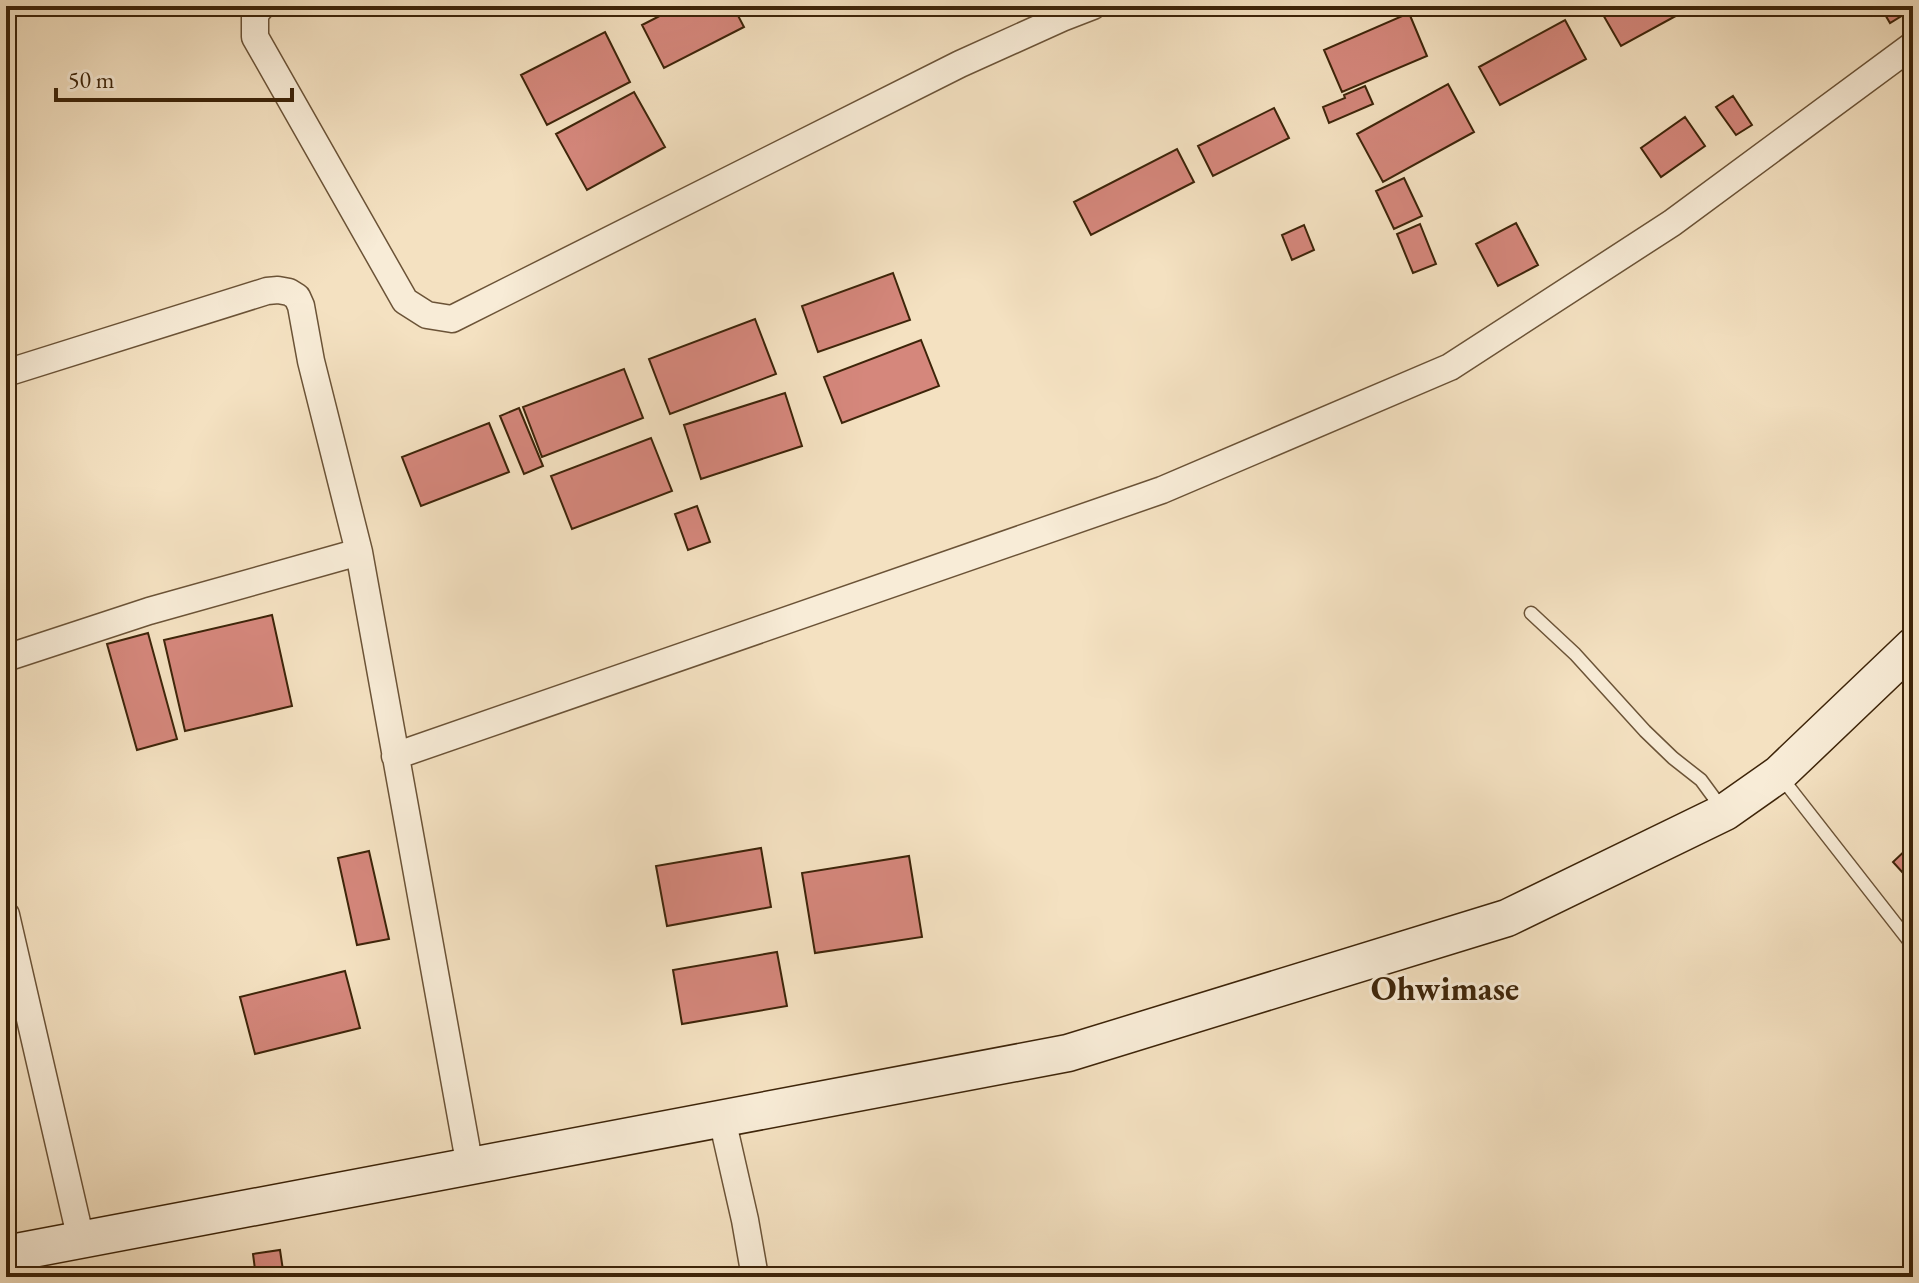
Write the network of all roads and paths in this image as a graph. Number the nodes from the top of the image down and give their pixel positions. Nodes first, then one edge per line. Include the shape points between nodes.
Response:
1 (262, 6) edge
2 (1093, 6) edge
3 (1913, 45) edge
4 (6, 373) edge
5 (359, 552) junction
6 (1531, 613) dead end
7 (1913, 646) edge
8 (6, 658) edge
9 (395, 756) junction
10 (1779, 774) junction
11 (1725, 812) junction
12 (6, 915) edge
13 (1913, 946) edge
14 (722, 1119) junction
15 (470, 1167) junction
16 (81, 1240) junction
17 (6, 1254) edge
18 (755, 1277) edge

1 - 2 street via 255,14 255,37 405,301 427,315 452,319 960,64
3 - 9 street via 1672,223 1450,367 1162,490
4 - 5 street via 267,291 289,292 301,306
5 - 8 street
5 - 9 street
6 - 11 lane via 1645,731 1701,780
7 - 10 street
9 - 15 street
10 - 11 street
10 - 13 lane
11 - 14 street via 1507,918 1114,1039 1068,1053
12 - 16 street
14 - 15 street
14 - 18 street
15 - 16 street
16 - 17 street

